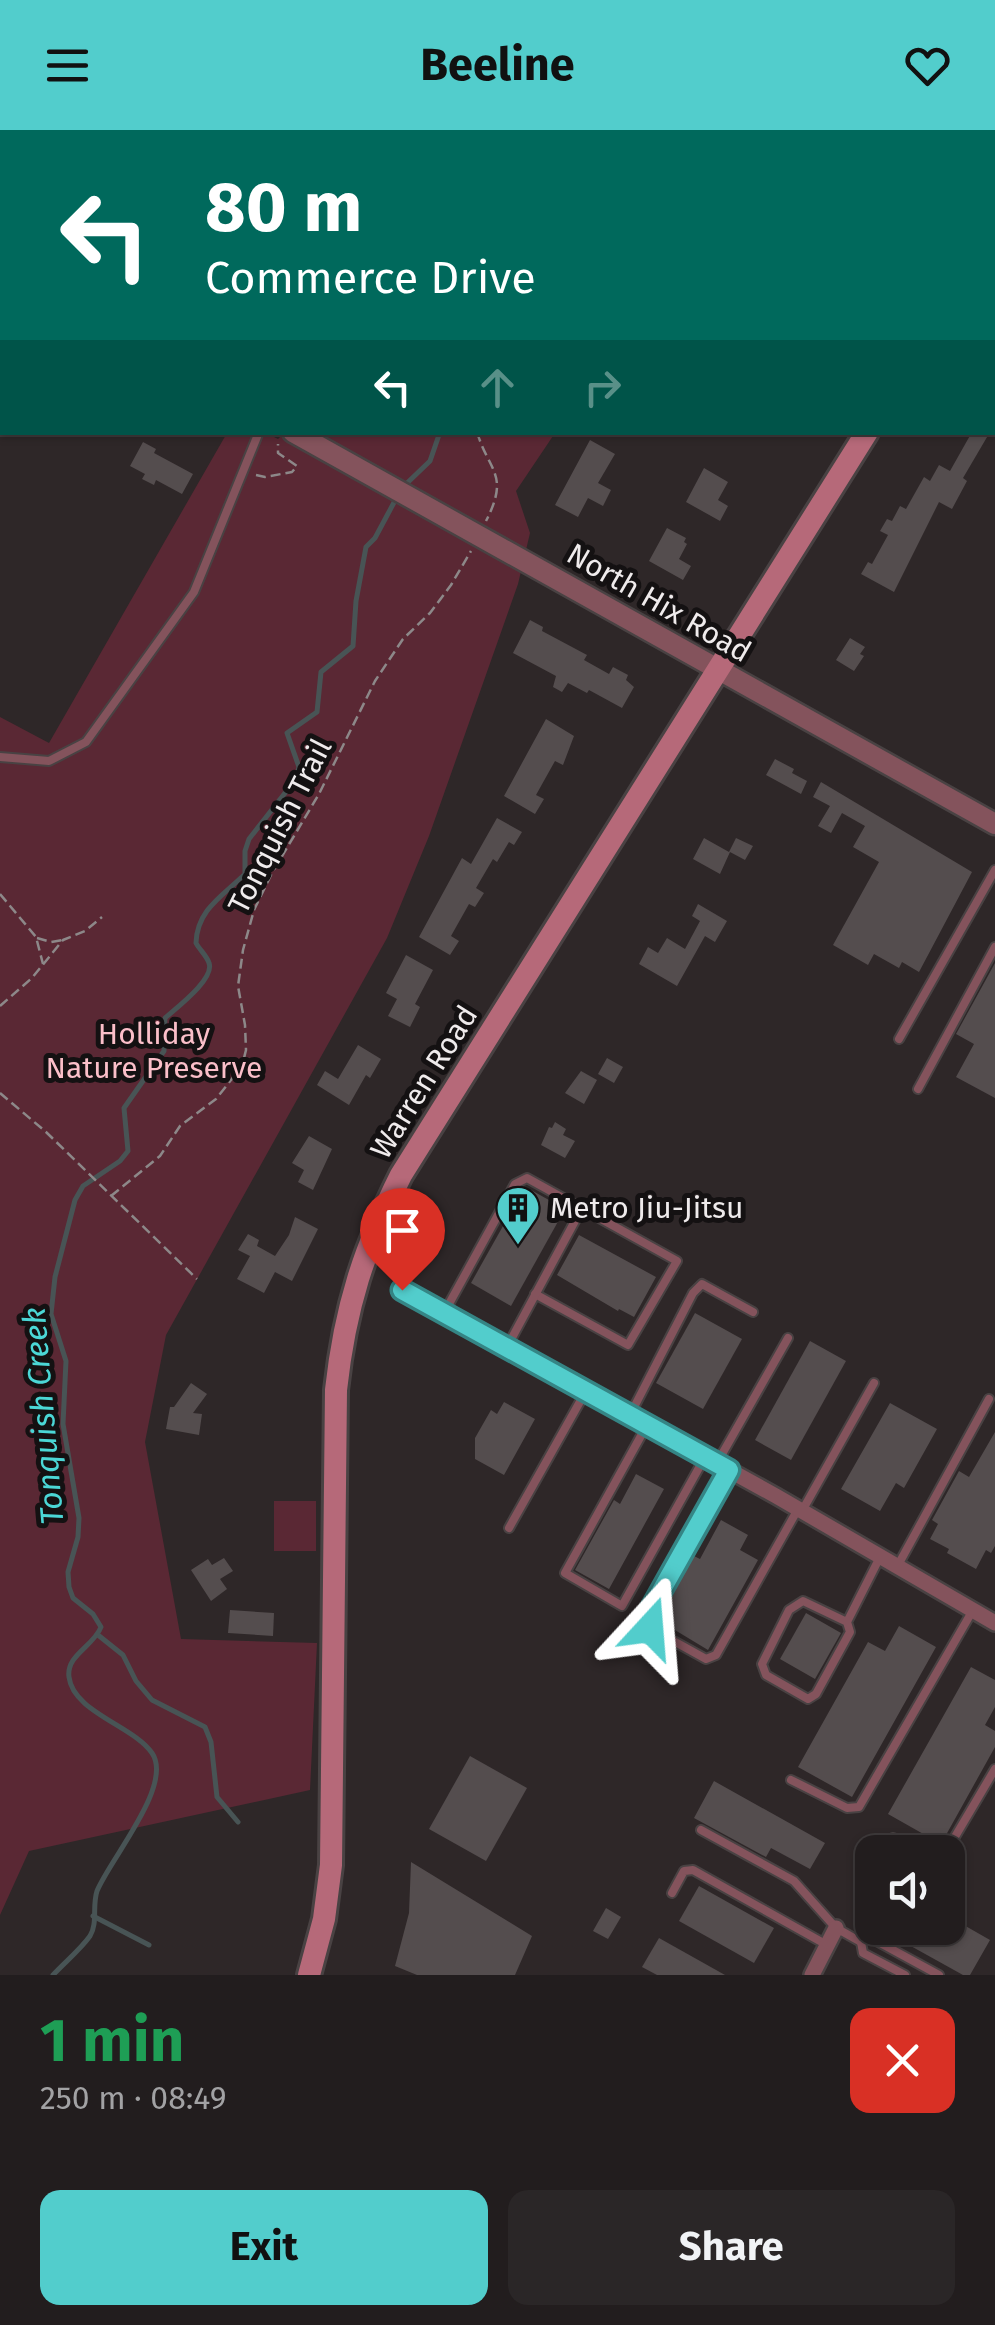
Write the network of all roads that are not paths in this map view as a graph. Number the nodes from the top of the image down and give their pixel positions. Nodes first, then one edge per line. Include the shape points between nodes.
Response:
1 (258, 435) edge
2 (298, 435) edge
3 (864, 435) edge
4 (719, 672) junction
5 (0, 757) edge
6 (995, 824) edge
7 (995, 870) edge
8 (995, 947) edge
9 (899, 1039) dead end
10 (918, 1089) dead end
11 (582, 1208) junction
12 (402, 1290) dead end
13 (536, 1294) junction
14 (752, 1312) dead end
15 (444, 1313) junction
16 (788, 1338) dead end
17 (506, 1347) junction
18 (874, 1382) dead end
19 (586, 1391) junction
20 (989, 1399) dead end
21 (630, 1415) junction
22 (647, 1425) junction
23 (717, 1463) junction
24 (800, 1510) junction
25 (509, 1528) dead end
26 (880, 1557) junction
27 (897, 1566) junction
28 (973, 1610) junction
29 (847, 1622) junction
30 (995, 1622) edge
31 (995, 1769) edge
32 (791, 1780) dead end
33 (701, 1830) dead end
34 (956, 1835) edge
35 (672, 1893) dead end
36 (836, 1928) junction
37 (855, 1939) edge
38 (827, 1945) junction
39 (862, 1945) edge
40 (883, 1945) edge
41 (309, 1975) edge
42 (812, 1975) edge
43 (905, 1975) edge
44 (940, 1975) edge

1 - 5 lane via 194,592 86,742 50,761
2 - 4 street, North Hix Road
3 - 4 main road, Warren Road
4 - 6 street, North Hix Road
4 - 41 main road, Warren Road via 401,1176 367,1244 336,1390 331,1865
7 - 9 lane
8 - 10 lane
11 - 13 lane
11 - 13 lane via 676,1261 628,1344
11 - 15 lane via 527,1178 515,1184
12 - 15 street
13 - 17 lane
14 - 21 lane via 702,1284
15 - 17 street
16 - 23 lane
17 - 19 street
18 - 24 lane
19 - 21 street
19 - 25 lane
20 - 27 lane
21 - 22 street
22 - 23 street
22 - 23 lane via 565,1573 622,1606
23 - 24 street
23 - 24 lane via 647,1616 650,1628 681,1646 706,1659 716,1655
24 - 26 street
26 - 27 street
26 - 29 lane
27 - 28 street
28 - 30 street
28 - 32 lane via 859,1806 847,1808
29 - 29 lane via 850,1632 816,1694 808,1698 766,1674 762,1664 790,1610 803,1600
31 - 34 lane
33 - 36 lane via 794,1881
35 - 38 lane via 684,1872 693,1870
36 - 37 lane
36 - 38 street
38 - 42 street
39 - 43 lane via 863,1953
40 - 44 lane

